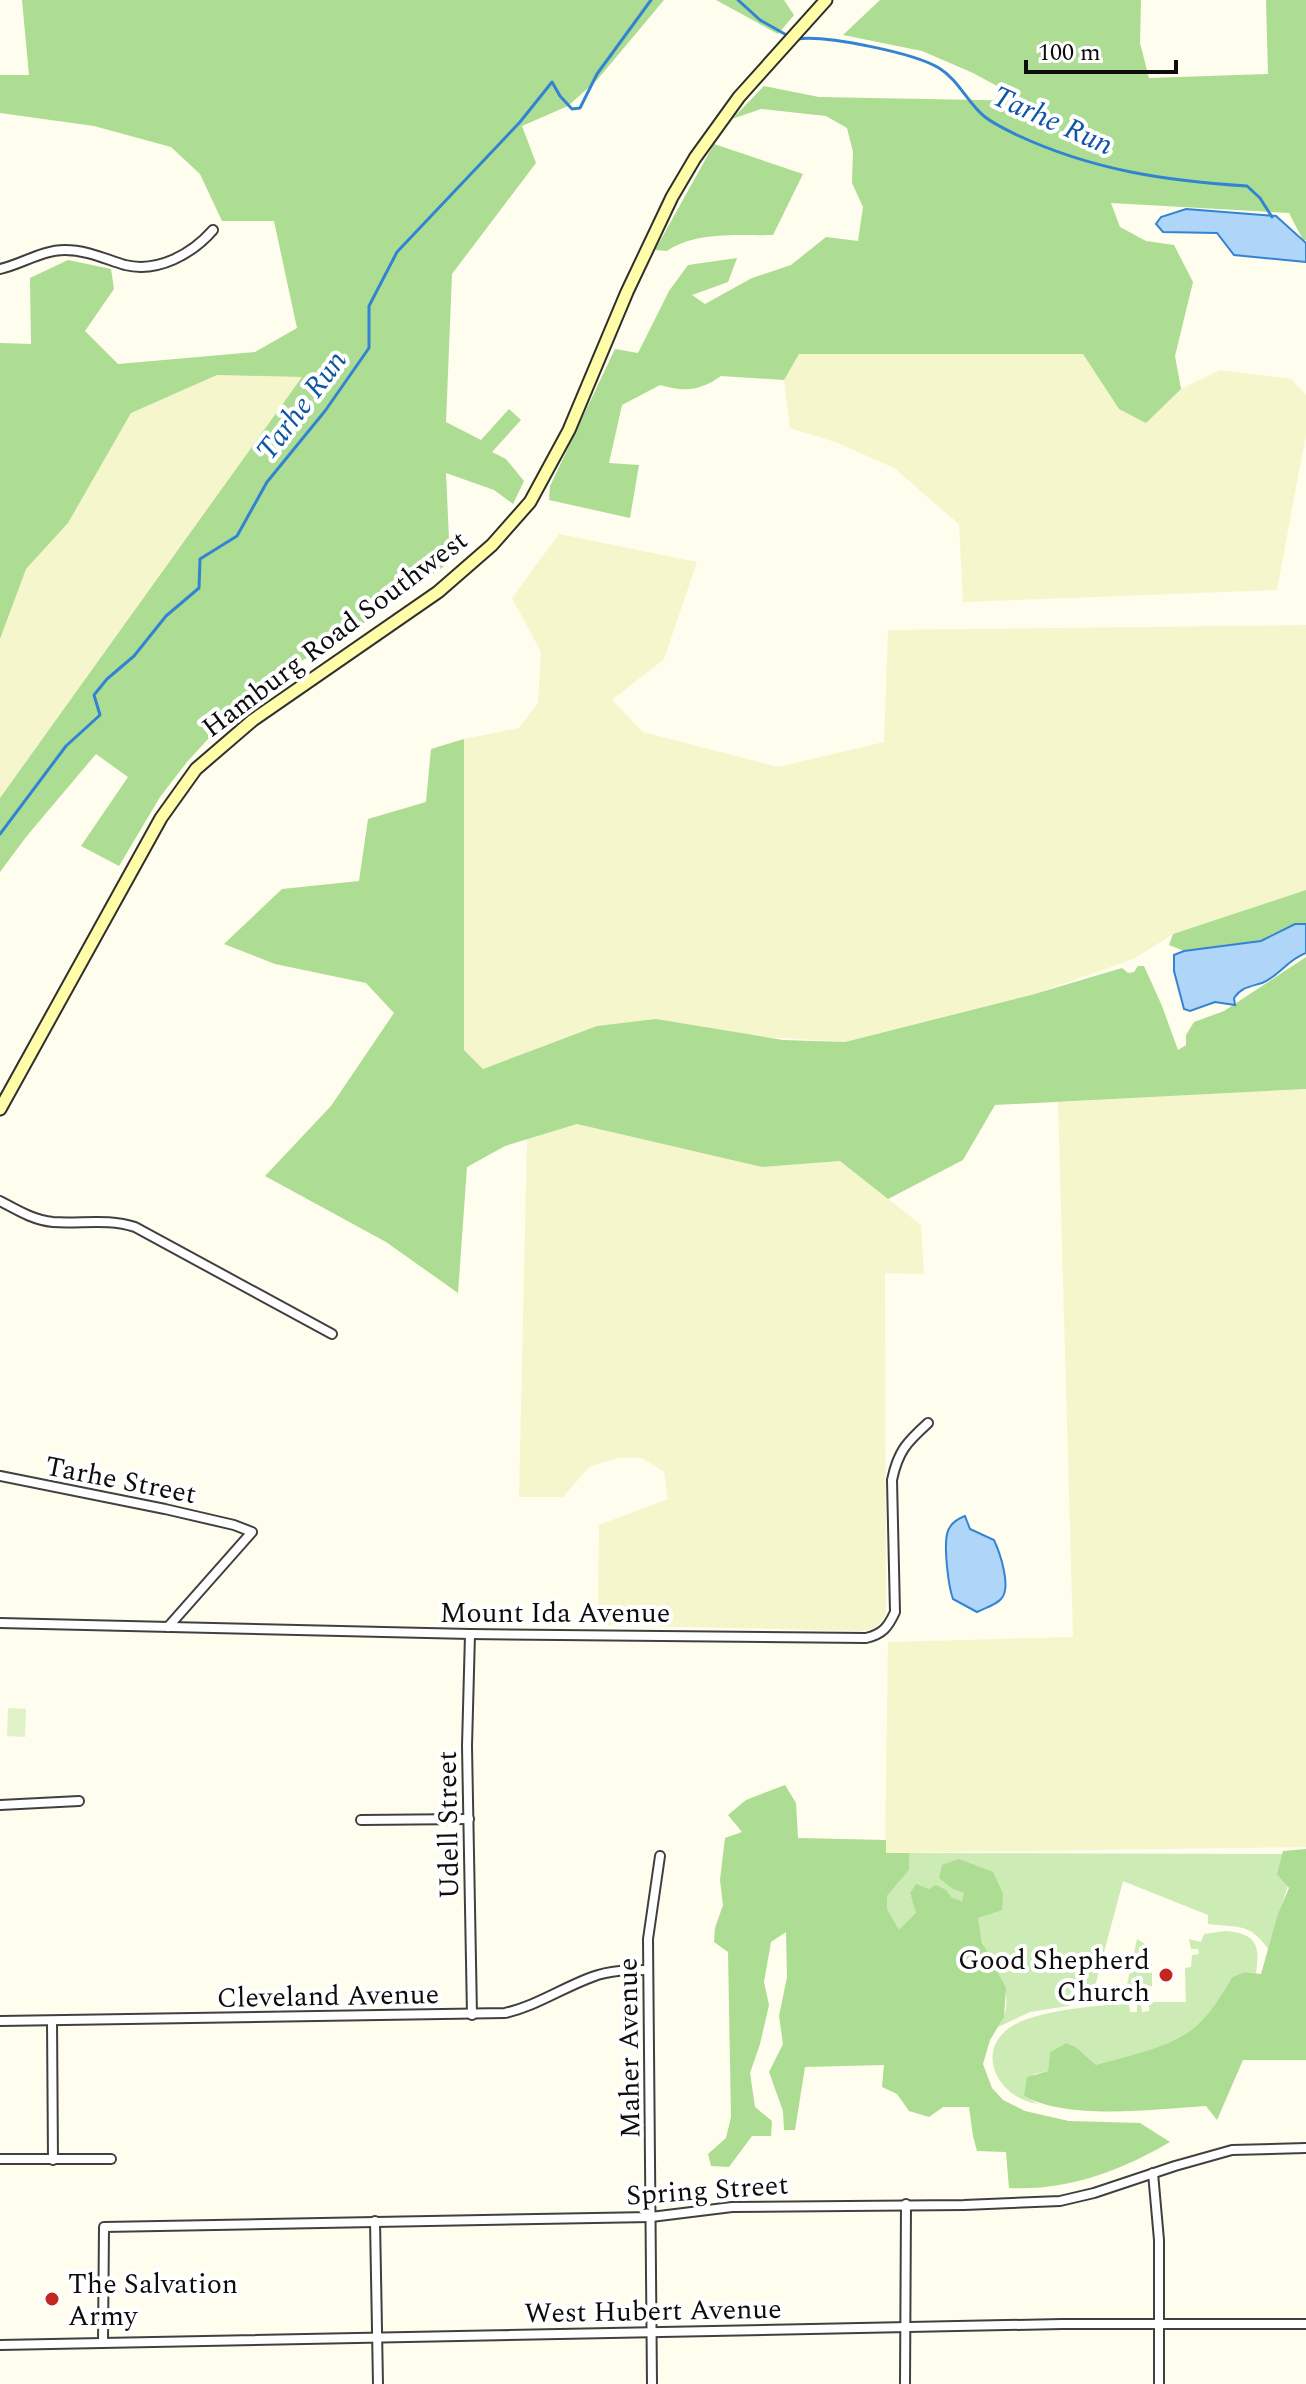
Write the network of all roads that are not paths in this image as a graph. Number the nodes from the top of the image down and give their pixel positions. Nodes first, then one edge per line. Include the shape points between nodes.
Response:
1 (826, 0) edge
2 (213, 230) dead end
3 (0, 269) edge
4 (0, 1109) edge
5 (0, 1201) edge
6 (332, 1334) dead end
7 (928, 1423) dead end
8 (0, 1476) edge
9 (0, 1623) edge
10 (168, 1627) junction
11 (470, 1634) junction
12 (79, 1801) dead end
13 (0, 1805) edge
14 (469, 1819) junction
15 (361, 1820) dead end
16 (660, 1856) dead end
17 (648, 1970) junction
18 (472, 2015) junction
19 (0, 2021) edge
20 (52, 2021) junction
21 (1306, 2148) edge
22 (0, 2159) edge
23 (111, 2159) dead end
24 (53, 2160) junction
25 (1153, 2173) junction
26 (906, 2204) junction
27 (651, 2217) junction
28 (375, 2221) junction
29 (1306, 2324) edge
30 (1159, 2326) junction
31 (905, 2328) junction
32 (652, 2332) junction
33 (376, 2336) junction
34 (103, 2342) junction
35 (0, 2345) edge
36 (378, 2384) edge
37 (652, 2384) edge
38 (905, 2384) edge
39 (1159, 2384) edge

1 - 4 street, Hamburg Road Southwest via 739,97 672,197 569,430 530,502 492,545 438,592 253,720 196,769 161,818
2 - 3 street via 193,250 155,265 129,266 61,250
5 - 6 street via 51,1222 135,1227
7 - 11 street, Mount Ida Avenue via 903,1446 896,1461 895,1612 879,1635
8 - 10 street, Tarhe Street via 252,1532
9 - 10 street, Mount Ida Avenue
10 - 11 street, Mount Ida Avenue
11 - 14 street, Udell Street
12 - 13 street
14 - 15 street
14 - 18 street, Udell Street
16 - 17 street, Maher Avenue
17 - 18 street, Cleveland Avenue via 608,1972 520,2010
17 - 27 street, Maher Avenue
18 - 20 street, Cleveland Avenue
19 - 20 street, Cleveland Avenue
20 - 24 street
21 - 25 street, Spring Street via 1232,2150
22 - 24 street
23 - 24 street
25 - 26 street, Spring Street via 1060,2201
25 - 30 street
26 - 27 street, Spring Street via 732,2207
26 - 31 street
27 - 28 street, Spring Street
27 - 32 street, Maher Avenue
28 - 33 street
28 - 34 street, Spring Street via 104,2227
29 - 30 street, West Hubert Avenue
30 - 31 street, West Hubert Avenue
30 - 39 street
31 - 32 street, West Hubert Avenue
31 - 38 street
32 - 33 street, West Hubert Avenue
32 - 37 street, Maher Avenue
33 - 34 street, West Hubert Avenue
33 - 36 street
34 - 35 street, West Hubert Avenue

